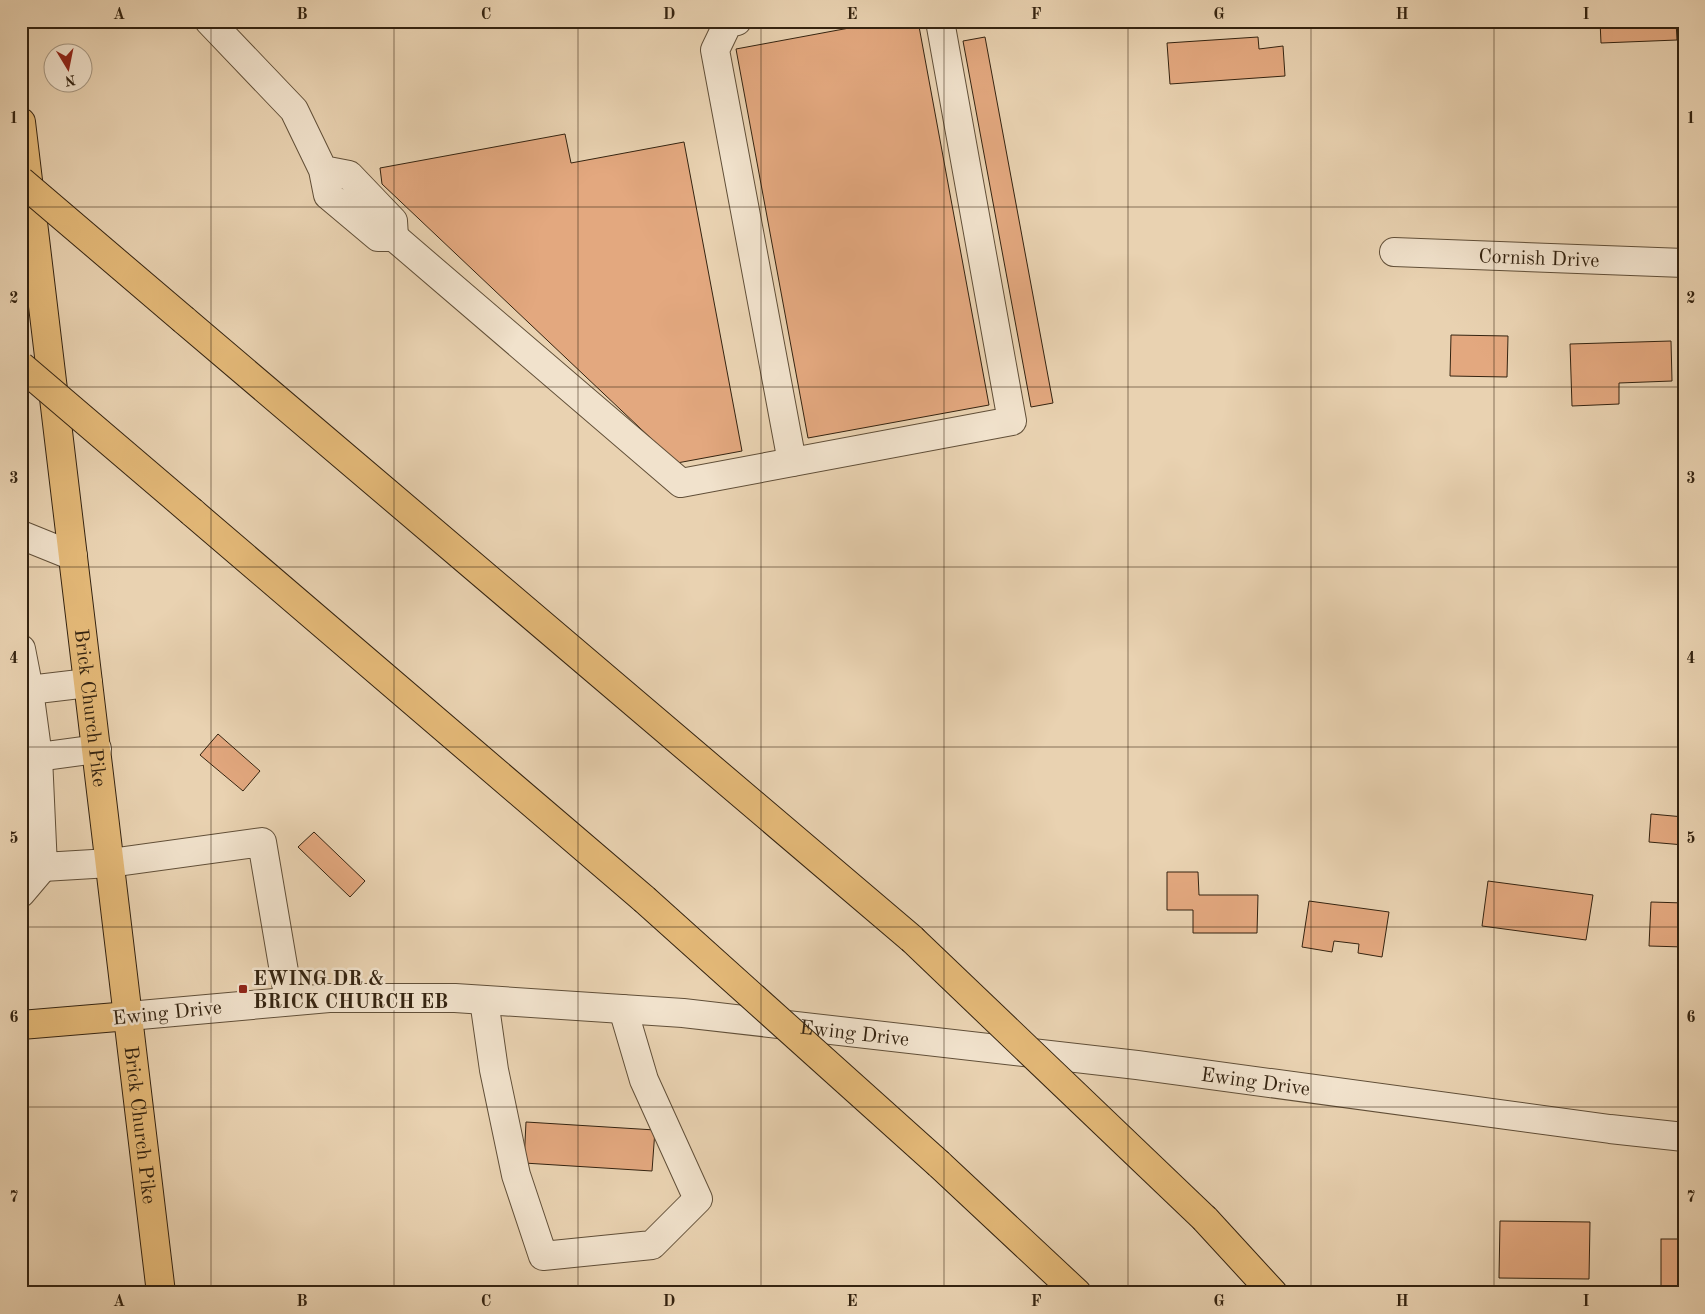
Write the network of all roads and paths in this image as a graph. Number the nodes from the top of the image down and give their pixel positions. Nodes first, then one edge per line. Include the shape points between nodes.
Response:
1 (209, 21) edge
2 (737, 21) edge
3 (940, 21) edge
4 (21, 122) edge
5 (21, 181) edge
6 (1394, 252) dead end
7 (1684, 263) edge
8 (21, 366) edge
9 (792, 462) junction
10 (21, 535) edge
11 (73, 556) junction
12 (21, 650) edge
13 (88, 683) junction
14 (29, 690) junction
15 (97, 750) junction
16 (38, 757) junction
17 (110, 863) junction
18 (43, 867) junction
19 (21, 893) edge
20 (484, 1000) junction
21 (289, 1001) junction
22 (623, 1009) junction
23 (129, 1016) junction
24 (21, 1025) edge
25 (1684, 1137) edge
26 (161, 1293) edge
27 (1077, 1293) edge
28 (1273, 1293) edge

1 - 9 street via 294,110 323,170 328,194 378,237 394,237 680,483
2 - 9 street via 728,23 715,50
3 - 9 street via 1012,421
4 - 11 main road, Brick Church Pike
5 - 28 main road, bridge via 912,939 1205,1219
6 - 7 street, Cornish Drive
8 - 27 main road, bridge via 644,899 939,1164
10 - 11 street
11 - 13 main road, Brick Church Pike
12 - 14 street
13 - 14 street
13 - 15 main road, Brick Church Pike
14 - 16 street
15 - 16 street
15 - 17 main road, Brick Church Pike
16 - 18 street
17 - 18 street
17 - 21 street via 262,842
17 - 23 main road, Brick Church Pike
18 - 19 street
20 - 21 street, Ewing Drive via 329,998
20 - 22 street, Ewing Drive
20 - 22 street via 494,1070 516,1175 543,1256 652,1245 698,1199 644,1080
21 - 23 street, Ewing Drive
22 - 25 street, Ewing Drive via 683,1013 1137,1065
23 - 24 main road, Ewing Drive
23 - 26 main road, Brick Church Pike

